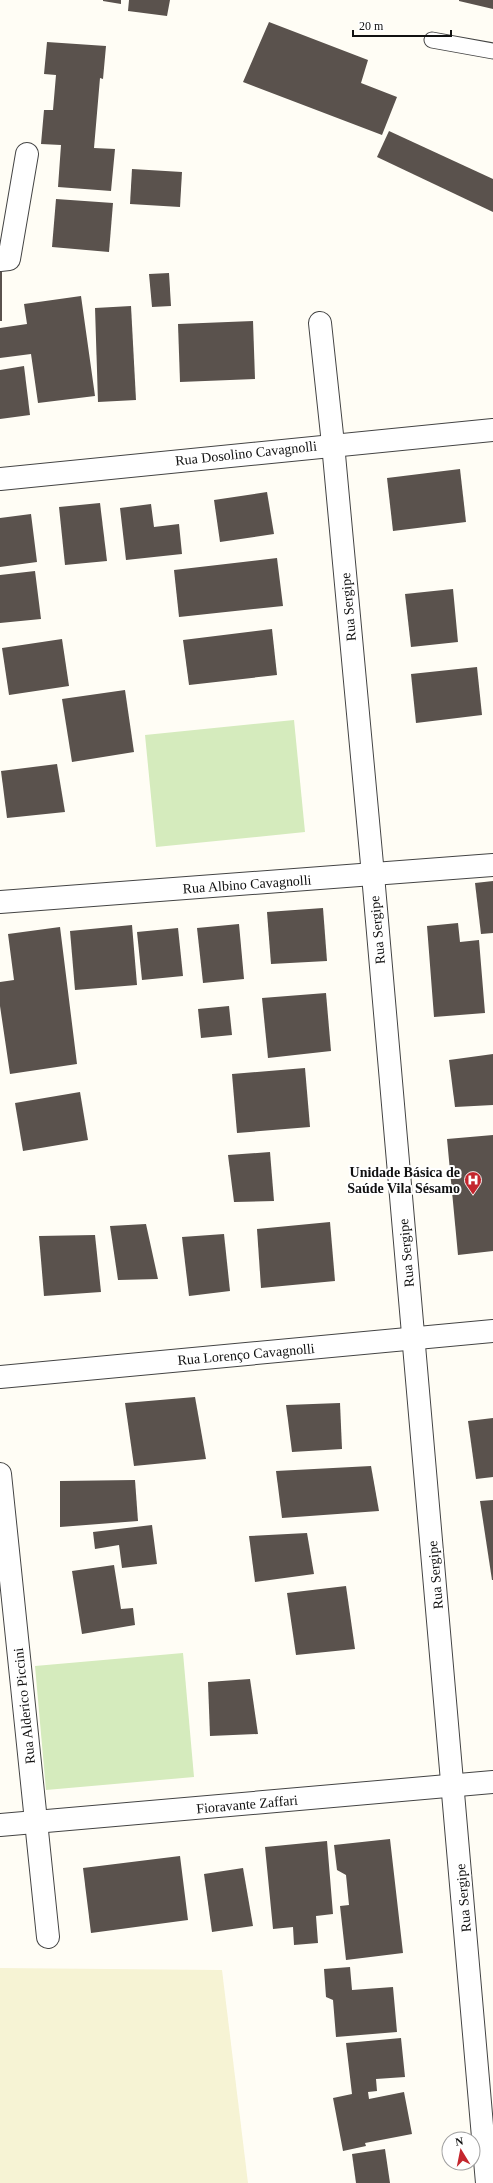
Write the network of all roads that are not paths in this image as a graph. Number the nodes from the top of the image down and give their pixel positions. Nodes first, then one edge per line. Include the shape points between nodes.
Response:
1 (432, 40) dead end
2 (493, 51) edge
3 (27, 154) dead end
4 (0, 260) edge
5 (320, 323) dead end
6 (493, 430) edge
7 (333, 444) junction
8 (0, 478) edge
9 (493, 866) edge
10 (373, 875) junction
11 (0, 902) edge
12 (493, 1331) edge
13 (414, 1338) junction
14 (0, 1377) edge
15 (0, 1474) edge
16 (493, 1782) edge
17 (454, 1785) junction
18 (37, 1822) junction
19 (0, 1825) edge
20 (48, 1937) dead end
21 (487, 2183) edge

1 - 2 lane
3 - 4 street via 9,259
5 - 7 street, Rua Sergipe
6 - 7 street, Rua Dosolino Cavagnolli
7 - 8 street, Rua Dosolino Cavagnolli
7 - 10 street, Rua Sergipe
9 - 10 street, Rua Albino Cavagnolli
10 - 11 street, Rua Albino Cavagnolli
10 - 13 street, Rua Sergipe
12 - 13 street, Rua Lorenço Cavagnolli
13 - 14 street, Rua Lorenço Cavagnolli
13 - 17 street, Rua Sergipe
15 - 18 street, Rua Alderico Piccini
16 - 17 street, Fioravante Zaffari
17 - 18 street, Fioravante Zaffari
17 - 21 street, Rua Sergipe
18 - 19 street, Fioravante Zaffari
18 - 20 street, Rua Alderico Piccini

